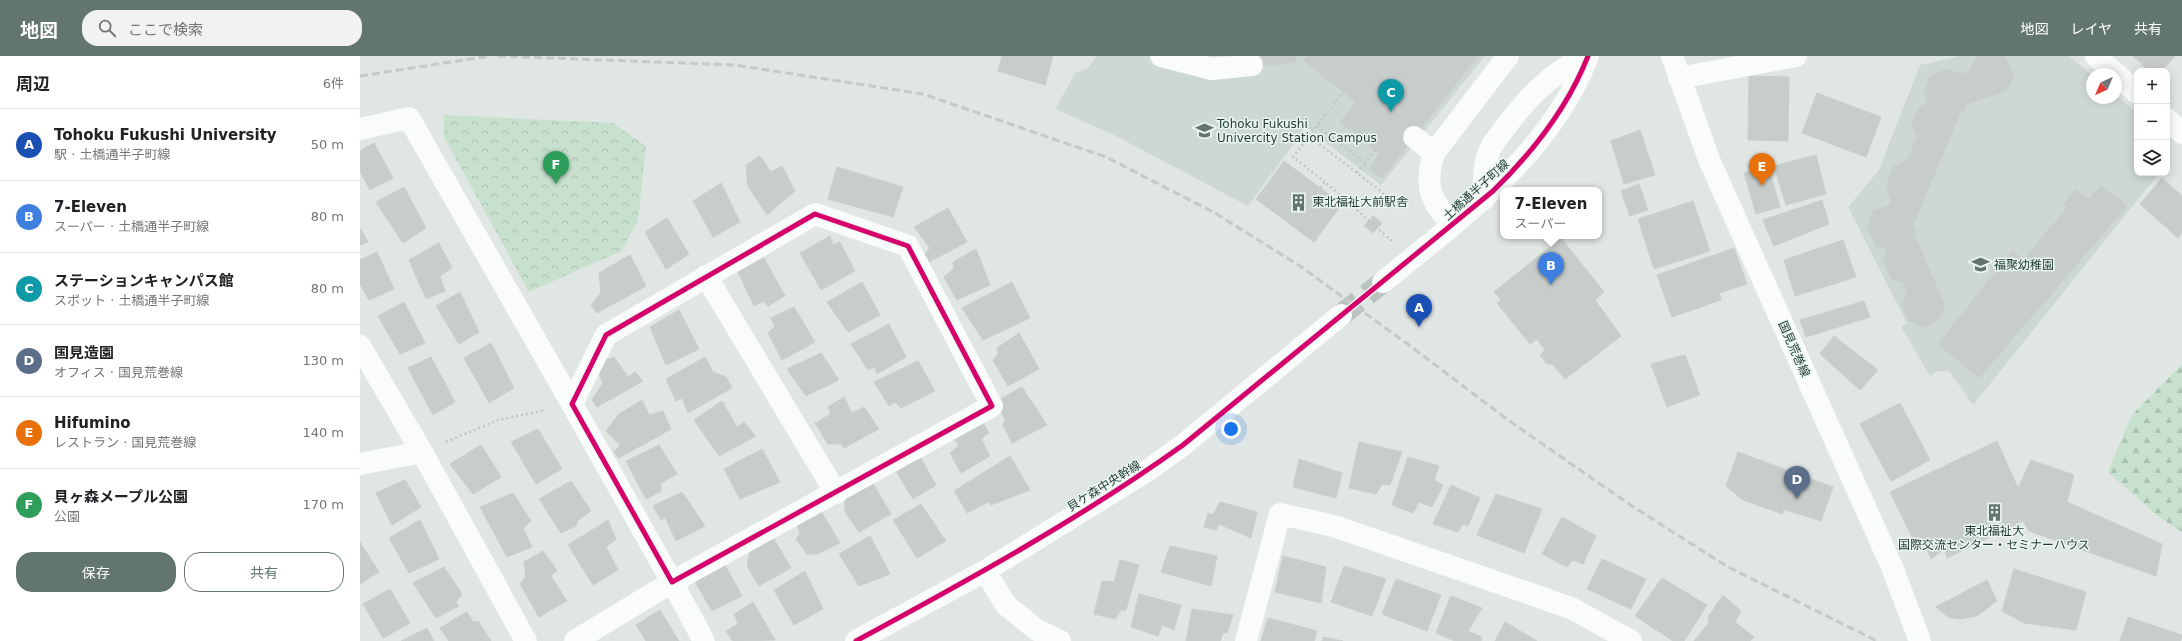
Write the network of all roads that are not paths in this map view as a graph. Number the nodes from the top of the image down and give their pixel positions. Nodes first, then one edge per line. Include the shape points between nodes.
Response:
1 (1161, 56) edge
2 (1508, 56) edge
3 (1587, 56) edge
4 (1672, 56) edge
5 (1796, 56) edge
6 (2096, 56) edge
7 (1252, 65) dead end
8 (1679, 78) junction
9 (2134, 90) edge
10 (2170, 122) edge
11 (360, 129) edge
12 (2182, 133) edge
13 (1414, 137) dead end
14 (1434, 153) junction
15 (1483, 200) junction
16 (1452, 225) junction
17 (706, 276) junction
18 (1383, 282) tunnel mouth
19 (1341, 316) tunnel mouth
20 (360, 346) edge
21 (572, 404) junction
22 (422, 452) junction
23 (360, 464) edge
24 (836, 493) junction
25 (985, 571) junction
26 (672, 582) junction
27 (526, 641) edge
28 (575, 641) edge
29 (704, 641) edge
30 (856, 641) edge
31 (1060, 641) edge
32 (1246, 641) edge
33 (1631, 641) edge
34 (1920, 641) edge

1 - 7 street via 1212,68 1227,69
2 - 14 street
3 - 15 street, 土橋通半子町線 via 1569,97 1519,165
3 - 15 street via 1565,66 1548,79 1520,107 1491,146 1486,158
4 - 8 street, 国見荒巻線
5 - 8 street
6 - 9 street
8 - 34 street, 国見荒巻線 via 1710,162 1892,568
10 - 12 street
11 - 21 street via 410,118
13 - 14 street
14 - 16 street via 1428,172 1430,190 1438,209
15 - 16 street, 土橋通半子町線
16 - 18 street, 土橋通半子町線
17 - 21 street via 606,335
17 - 24 street
17 - 24 street via 815,214 908,246 992,406
19 - 25 street, 貝ケ森中央幹線 via 1153,467
20 - 22 street
21 - 26 street
22 - 23 street
22 - 27 street
24 - 26 street
25 - 30 street, 貝ケ森中央幹線
25 - 31 street via 1006,605 1037,630
26 - 28 street
26 - 29 street
32 - 33 street via 1280,514 1334,526 1571,608

